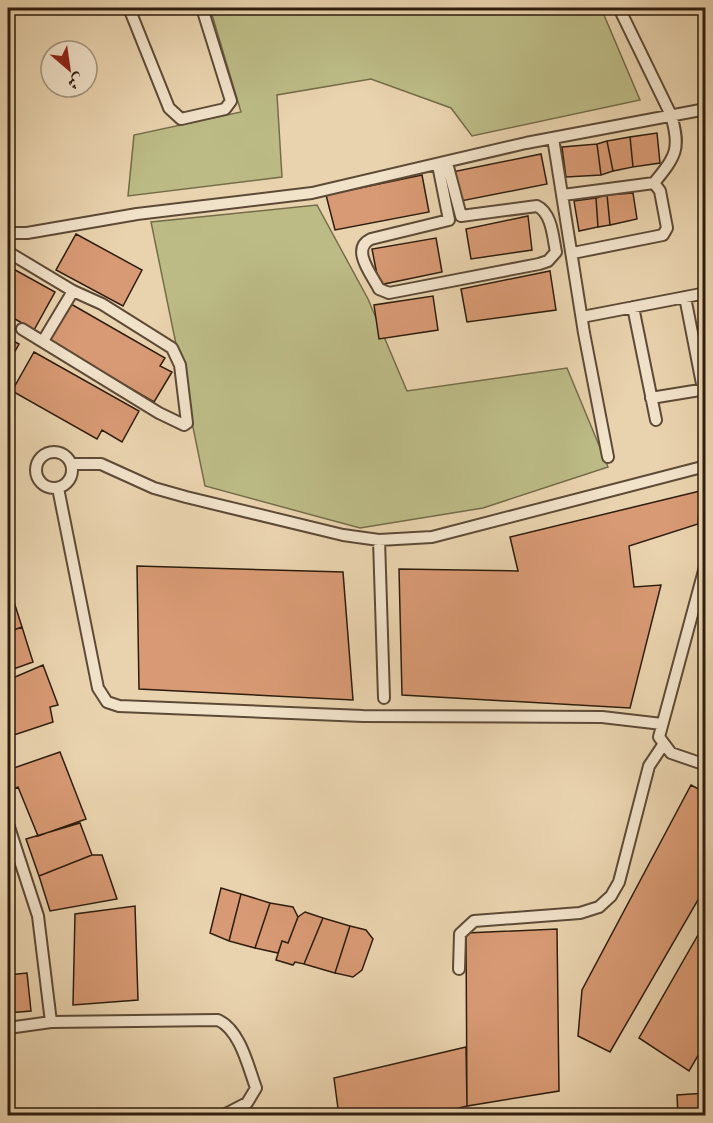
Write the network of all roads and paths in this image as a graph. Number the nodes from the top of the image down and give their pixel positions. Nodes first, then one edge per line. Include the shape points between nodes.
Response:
1 (129, 8) edge
2 (202, 8) edge
3 (619, 8) edge
4 (705, 109) edge
5 (671, 115) junction
6 (553, 138) junction
7 (443, 164) junction
8 (654, 183) junction
9 (563, 195) junction
10 (8, 233) edge
11 (8, 252) edge
12 (573, 253) junction
13 (73, 291) junction
14 (705, 293) edge
15 (685, 297) junction
16 (633, 306) junction
17 (582, 317) junction
18 (22, 329) dead end
19 (43, 341) junction
20 (704, 389) edge
21 (651, 398) junction
22 (656, 420) dead end
23 (609, 457) dead end
24 (72, 464) junction
25 (705, 466) edge
26 (58, 488) junction
27 (379, 540) junction
28 (705, 563) edge
29 (384, 698) dead end
30 (662, 723) junction
31 (663, 745) junction
32 (705, 765) edge
33 (8, 824) edge
34 (459, 969) dead end
35 (51, 1022) junction
36 (8, 1028) edge
37 (222, 1116) edge

1 - 2 street via 169,108 181,119 225,110 231,101
3 - 5 street
4 - 5 street
5 - 6 street
5 - 8 street via 676,133 675,156
6 - 7 street
6 - 9 street
7 - 7 street via 448,220 371,239 361,248 362,258 379,289 389,293 539,264 553,257 556,252 543,208 461,216
7 - 10 street via 312,193
8 - 9 street
8 - 12 street via 660,191 667,228 663,235
9 - 12 street
11 - 13 street
12 - 17 street
13 - 19 street
13 - 19 street via 102,304 172,348 180,365 188,423 184,425 159,413
14 - 15 street
15 - 16 street
15 - 20 street
16 - 17 street
16 - 21 street
17 - 23 street
18 - 19 street
20 - 21 street
21 - 22 street
24 - 26 street via 70,479
24 - 26 street via 56,452 38,461 39,481
24 - 27 street via 101,465 186,497 343,536
25 - 27 street via 432,537
26 - 30 street via 98,688 107,702 160,710 602,717
27 - 29 street
28 - 30 street
30 - 31 street via 659,737
31 - 32 street via 671,753
31 - 34 street via 649,766 619,882 611,896 600,907 580,913 474,921 460,934
33 - 35 street via 38,916
35 - 36 street
35 - 37 street via 205,1019 225,1023 256,1088 247,1103

